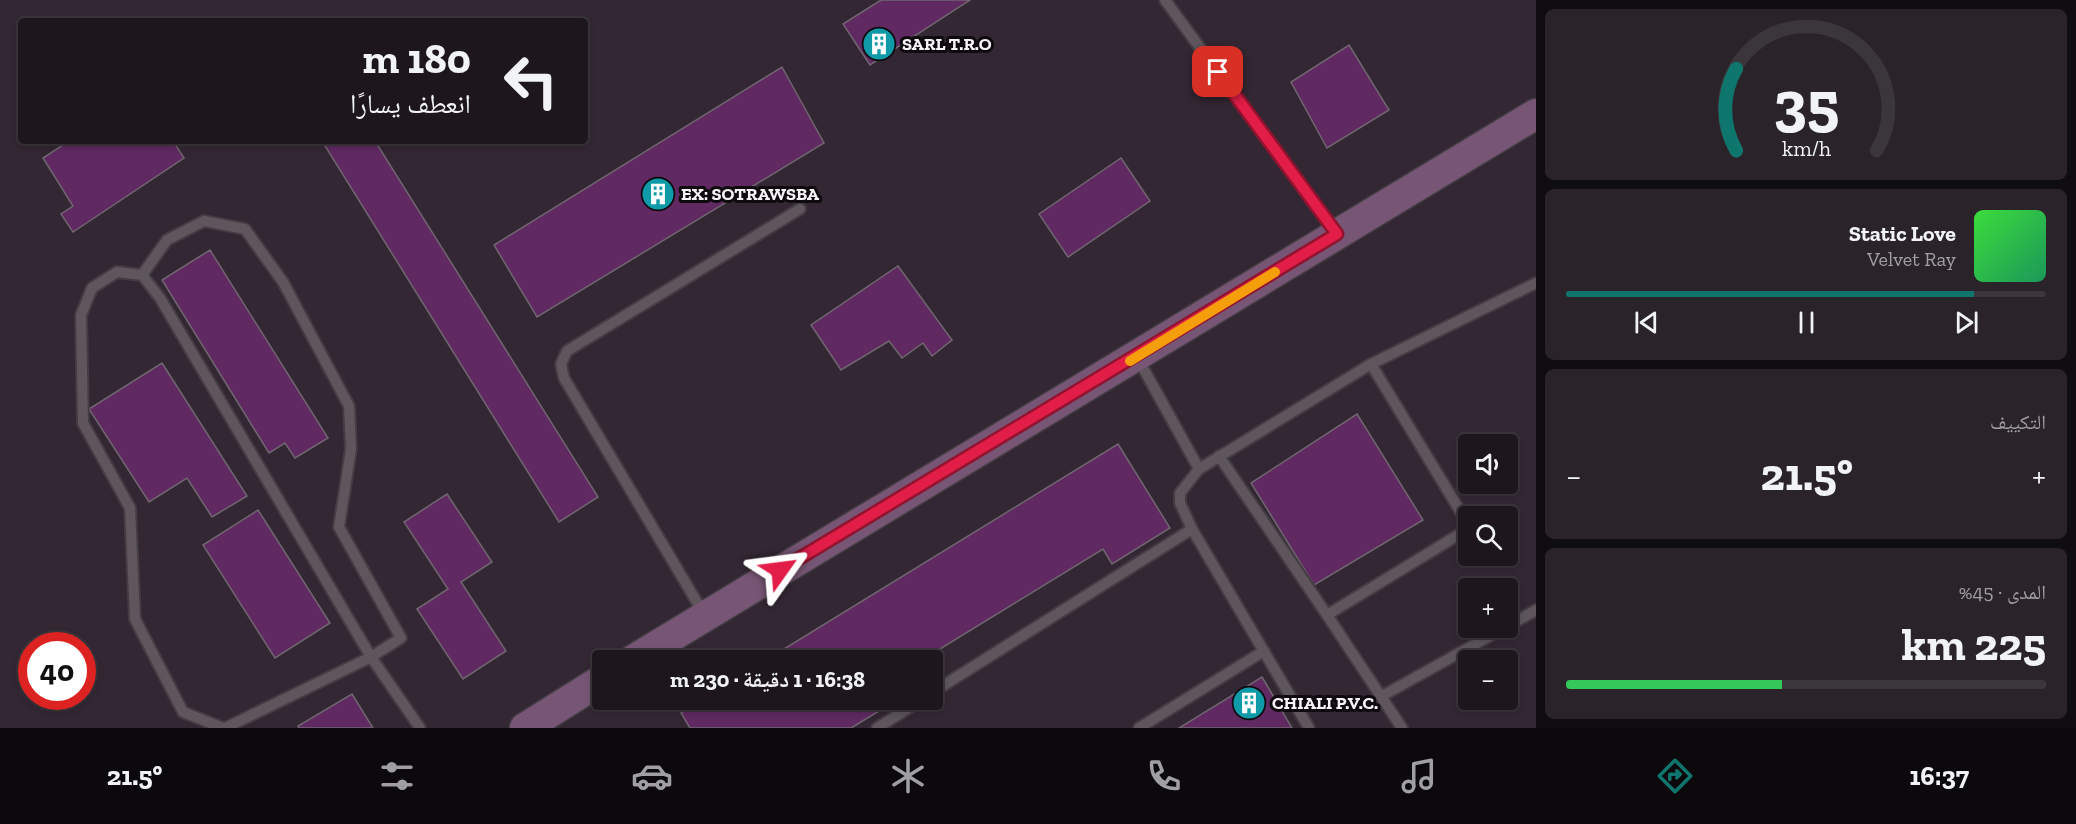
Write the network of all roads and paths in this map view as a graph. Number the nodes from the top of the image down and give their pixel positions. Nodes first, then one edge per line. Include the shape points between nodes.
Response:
1 (1165, 0) edge
2 (1536, 114) edge
3 (800, 209) dead end
4 (1337, 234) junction
5 (142, 275) junction
6 (1536, 283) edge
7 (1137, 357) junction
8 (1371, 364) junction
9 (1219, 456) junction
10 (1199, 469) junction
11 (1458, 508) edge
12 (1192, 529) junction
13 (1458, 535) edge
14 (1536, 610) edge
15 (1327, 615) junction
16 (705, 616) junction
17 (1518, 621) edge
18 (1487, 638) edge
19 (649, 650) edge
20 (1264, 651) junction
21 (371, 657) junction
22 (592, 686) edge
23 (943, 686) edge
24 (1382, 696) junction
25 (906, 710) edge
26 (224, 728) edge
27 (420, 728) edge
28 (525, 728) edge
29 (877, 728) edge
30 (1139, 728) edge
31 (1309, 728) edge
32 (1402, 728) edge

1 - 4 lane
2 - 4 street
3 - 16 lane via 567,351 561,364 564,378
4 - 7 street
5 - 21 lane via 160,298
5 - 21 lane via 167,240 204,221 245,229 283,282 349,406 351,449 339,527 401,638
5 - 26 lane via 117,272 92,288 81,315 83,423 130,508 135,619 183,712
6 - 8 lane
7 - 10 lane
7 - 16 street
8 - 9 lane
8 - 11 lane
9 - 10 lane
9 - 15 lane
10 - 12 lane via 1180,493 1180,503
12 - 20 lane
12 - 23 lane
13 - 15 lane
14 - 17 lane
15 - 24 lane
16 - 19 street
18 - 24 lane
20 - 30 lane
20 - 31 lane
21 - 26 lane
21 - 27 lane
22 - 28 street
24 - 32 lane
25 - 29 lane

